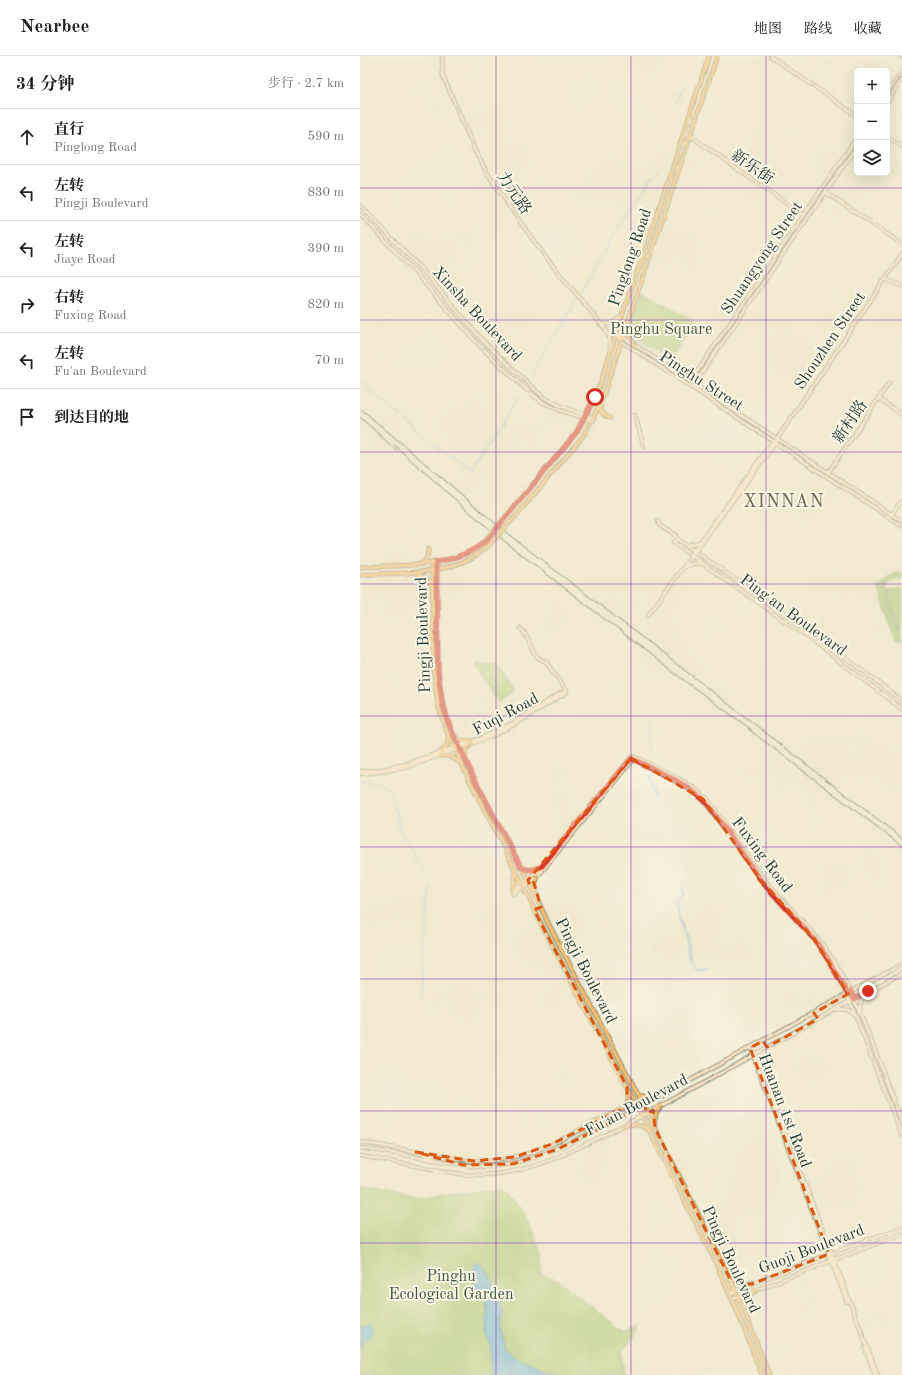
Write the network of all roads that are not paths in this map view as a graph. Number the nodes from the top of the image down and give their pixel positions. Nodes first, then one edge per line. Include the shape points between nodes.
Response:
1 (442, 56) edge
2 (709, 56) edge
3 (717, 56) edge
4 (770, 56) edge
5 (902, 72) edge
6 (902, 80) edge
7 (890, 89) edge
8 (890, 98) edge
9 (854, 114) edge
10 (684, 131) junction
11 (690, 136) junction
12 (890, 139) edge
13 (855, 140) edge
14 (902, 147) edge
15 (854, 150) edge
16 (825, 192) junction
17 (360, 205) edge
18 (360, 214) edge
19 (804, 215) junction
20 (806, 221) junction
21 (902, 244) edge
22 (902, 254) edge
23 (885, 279) junction
24 (902, 286) edge
25 (622, 316) junction
26 (628, 322) junction
27 (600, 324) junction
28 (616, 334) junction
29 (622, 339) junction
30 (634, 345) junction
31 (610, 352) junction
32 (689, 383) junction
33 (889, 383) dead end
34 (694, 384) junction
35 (879, 399) junction
36 (600, 404) junction
37 (635, 415) dead end
38 (902, 415) edge
39 (585, 417) junction
40 (610, 419) dead end
41 (593, 420) junction
42 (775, 440) junction
43 (644, 447) dead end
44 (828, 473) junction
45 (902, 500) edge
46 (892, 515) junction
47 (888, 516) junction
48 (902, 520) edge
49 (659, 523) dead end
50 (902, 526) edge
51 (677, 539) junction
52 (701, 543) junction
53 (686, 545) junction
54 (428, 549) dead end
55 (695, 551) junction
56 (691, 555) junction
57 (704, 558) junction
58 (436, 562) junction
59 (432, 563) junction
60 (702, 563) junction
61 (417, 564) junction
62 (360, 567) edge
63 (683, 568) junction
64 (437, 570) junction
65 (432, 571) junction
66 (411, 572) junction
67 (360, 575) edge
68 (432, 590) junction
69 (648, 615) dead end
70 (520, 628) dead end
71 (840, 653) junction
72 (836, 659) junction
73 (902, 701) edge
74 (902, 710) edge
75 (452, 733) junction
76 (448, 735) junction
77 (472, 743) junction
78 (459, 747) junction
79 (454, 749) junction
80 (440, 754) junction
81 (633, 758) junction
82 (466, 761) junction
83 (462, 765) junction
84 (360, 772) edge
85 (515, 856) junction
86 (510, 859) junction
87 (542, 866) junction
88 (514, 867) junction
89 (521, 867) junction
90 (538, 876) junction
91 (529, 882) junction
92 (523, 886) junction
93 (513, 893) joint
94 (537, 899) junction
95 (541, 907) junction
96 (534, 910) junction
97 (902, 964) edge
98 (902, 973) edge
99 (876, 978) junction
100 (880, 985) junction
101 (868, 991) junction
102 (849, 993) junction
103 (852, 1000) junction
104 (833, 1010) junction
105 (814, 1013) junction
106 (861, 1015) junction
107 (857, 1016) junction
108 (818, 1019) junction
109 (763, 1040) junction
110 (767, 1047) junction
111 (750, 1048) junction
112 (738, 1054) junction
113 (754, 1054) junction
114 (742, 1061) junction
115 (627, 1087) junction
116 (637, 1093) junction
117 (661, 1097) junction
118 (644, 1106) junction
119 (661, 1106) junction
120 (638, 1109) junction
121 (648, 1113) junction
122 (642, 1116) junction
123 (613, 1121) junction
124 (902, 1123) edge
125 (623, 1126) junction
126 (655, 1128) junction
127 (580, 1130) junction
128 (651, 1135) junction
129 (902, 1136) edge
130 (360, 1142) edge
131 (360, 1148) edge
132 (416, 1152) junction
133 (360, 1156) edge
134 (445, 1162) junction
135 (902, 1227) edge
136 (902, 1234) edge
137 (830, 1254) junction
138 (833, 1261) junction
139 (730, 1279) junction
140 (752, 1284) junction
141 (757, 1290) junction
142 (736, 1291) junction
143 (731, 1296) junction
144 (738, 1296) junction
145 (745, 1314) junction
146 (762, 1375) edge
147 (769, 1375) edge
148 (876, 1375) edge

1 - 27 street, 力元路 via 443,76 477,156 544,255
2 - 10 main road, Pinglong Road
3 - 11 main road
4 - 9 street
5 - 7 street
6 - 8 street
10 - 11 street, 新乐街
10 - 25 main road, Pinglong Road
11 - 19 street, 新乐街
11 - 26 main road
12 - 14 street
13 - 19 street, Shuangyong Street
15 - 16 street, Shuangyong Street
16 - 20 street, Shuangyong Street
16 - 21 street
17 - 39 street, Xinsha Boulevard via 423,271 484,342 543,397
18 - 39 street, Xinsha Boulevard via 480,346 522,385 542,402
19 - 20 street
19 - 32 street, Shuangyong Street
20 - 34 street, Shuangyong Street
22 - 23 street, Shouzhen Street
23 - 24 street
23 - 42 street, Shouzhen Street
25 - 27 street via 613,323
25 - 28 main road, Pinglong Road
26 - 29 main road
26 - 30 main road via 629,334
27 - 31 street, 力元路 via 609,334
28 - 29 street, Pinghu Street
28 - 31 main road, Pinglong Road
29 - 30 street, Pinghu Street
29 - 32 street, Pinghu Street
29 - 36 main road
30 - 32 street, Pinghu Street
31 - 39 main road, Pinglong Road via 603,376
32 - 34 street, Pinghu Street
32 - 42 street, Pinghu Street
33 - 35 street, 新村路
34 - 42 street, Pinghu Street
35 - 38 street
35 - 44 street, 新村路
36 - 40 main road via 602,413
36 - 41 main road
37 - 43 street
39 - 41 street, Xinsha Boulevard
39 - 58 main road, Pinglong Road, bridge via 569,442 481,545 463,555
41 - 64 main road, bridge via 575,446 485,550 465,561
42 - 44 street, Pinghu Street
42 - 47 street, Pinghu Street
42 - 52 street, Shouzhen Street
44 - 46 street, Pinghu Street
45 - 46 street
46 - 47 street
46 - 48 street, Pinghu Street
47 - 50 street, Pinghu Street
49 - 51 street, Ping'an Boulevard
51 - 53 street, Ping'an Boulevard
51 - 56 street, Ping'an Boulevard via 673,543
52 - 53 street
52 - 55 street, Shouzhen Street
52 - 57 street
53 - 55 street, Ping'an Boulevard
54 - 61 main road via 425,560
55 - 56 street, Shouzhen Street
55 - 57 street, Ping'an Boulevard
56 - 60 street, Ping'an Boulevard
56 - 63 street, Shouzhen Street
57 - 71 street, Ping'an Boulevard
58 - 59 main road, Pinglong Road
58 - 64 main road, Pingji Boulevard
59 - 61 main road, Pinglong Road
59 - 65 main road, Pingji Boulevard
60 - 63 street
60 - 72 street, Ping'an Boulevard
61 - 62 main road, Pinglong Road
63 - 69 street, Shouzhen Street
64 - 65 main road
64 - 75 main road, Pingji Boulevard via 438,672 442,700
65 - 66 main road
65 - 68 main road, Pingji Boulevard
66 - 67 main road
66 - 68 main road via 425,578
68 - 76 main road, Pingji Boulevard via 434,677 438,704
70 - 77 street, Fuqi Road via 537,657 546,662 567,691
71 - 72 street
71 - 73 street, Ping'an Boulevard
72 - 74 street, Ping'an Boulevard
75 - 77 main road via 459,740
75 - 78 main road, Pingji Boulevard
76 - 79 main road, Pingji Boulevard
76 - 80 main road via 447,745
77 - 78 street, Fuqi Road
77 - 82 main road via 466,752
78 - 79 street, Fuqi Road
78 - 82 main road, Pingji Boulevard
79 - 80 street, Fuqi Road
79 - 83 main road, Pingji Boulevard
80 - 83 main road via 452,756
80 - 84 street, Fuqi Road via 398,766
81 - 87 street
81 - 90 street
81 - 102 street, Fuxing Road via 692,790 703,799 760,879 815,940
82 - 85 main road, Pingji Boulevard
83 - 86 main road, Pingji Boulevard
85 - 86 main road
85 - 89 main road, Pingji Boulevard
86 - 88 main road, Pingji Boulevard
87 - 89 main road via 532,870
87 - 91 street
88 - 92 main road, Pingji Boulevard
88 - 93 main road via 516,878
89 - 91 main road, Pingji Boulevard
90 - 91 street
90 - 94 main road via 535,888
91 - 92 street
91 - 94 main road, Pingji Boulevard
92 - 93 street
92 - 96 main road, Pingji Boulevard
94 - 95 main road, Pingji Boulevard
95 - 96 main road
95 - 116 main road, Pingji Boulevard
96 - 115 main road, Pingji Boulevard
97 - 99 street, Fu'an Boulevard
98 - 100 street, Fu'an Boulevard
99 - 100 street
99 - 102 street, Fu'an Boulevard
100 - 101 street, Fu'an Boulevard
101 - 103 street, Fu'an Boulevard
101 - 106 street via 861,1002
102 - 103 street, Fuxing Road
102 - 105 street, Fu'an Boulevard
103 - 104 street, Fu'an Boulevard
103 - 106 street
103 - 107 street
104 - 107 street via 848,1010
104 - 108 street, Fu'an Boulevard
105 - 108 street
105 - 109 street, Fu'an Boulevard
106 - 124 street
107 - 129 street
108 - 110 street, Fu'an Boulevard
109 - 110 street
109 - 111 street, Fu'an Boulevard
110 - 113 street, Fu'an Boulevard
111 - 112 street, Fu'an Boulevard
111 - 113 street, Huanan 1st Road
112 - 114 street
112 - 117 street, Fu'an Boulevard
113 - 114 street, Fu'an Boulevard
113 - 137 street, Huanan 1st Road
114 - 119 street, Fu'an Boulevard
115 - 120 main road, Pingji Boulevard
115 - 127 main road via 629,1098 624,1108
116 - 117 main road via 646,1098
116 - 118 main road, Pingji Boulevard
117 - 118 street, Fu'an Boulevard
118 - 120 street, Fu'an Boulevard
118 - 121 main road, Pingji Boulevard
119 - 121 street, Fu'an Boulevard
119 - 126 main road via 655,1116
120 - 122 main road, Pingji Boulevard
120 - 123 street, Fu'an Boulevard
121 - 122 street, Fu'an Boulevard
121 - 126 main road, Pingji Boulevard
122 - 125 street, Fu'an Boulevard
122 - 128 main road, Pingji Boulevard
123 - 127 street
123 - 134 street, Fu'an Boulevard via 553,1151 521,1162 479,1167
125 - 128 main road via 638,1125 647,1129
125 - 133 street, Fu'an Boulevard via 546,1162 502,1174 461,1174
126 - 139 main road, Pingji Boulevard
127 - 132 street via 537,1151 502,1160 474,1161
128 - 143 main road, Pingji Boulevard
130 - 132 street
131 - 134 street, Fu'an Boulevard
132 - 134 street
135 - 137 street, Guoji Boulevard
136 - 138 street, Guoji Boulevard
137 - 138 street, Huanan 1st Road
137 - 140 street, Guoji Boulevard
138 - 141 street, Guoji Boulevard
138 - 148 street, Huanan 1st Road
139 - 140 main road via 742,1284
139 - 142 main road, Pingji Boulevard
140 - 142 street, Guoji Boulevard
141 - 144 street, Guoji Boulevard
141 - 145 main road via 747,1298
142 - 143 street, Guoji Boulevard
142 - 144 main road, Pingji Boulevard
143 - 144 street, Guoji Boulevard
143 - 146 main road, Pingji Boulevard
144 - 145 main road, Pingji Boulevard
145 - 147 main road, Pingji Boulevard

